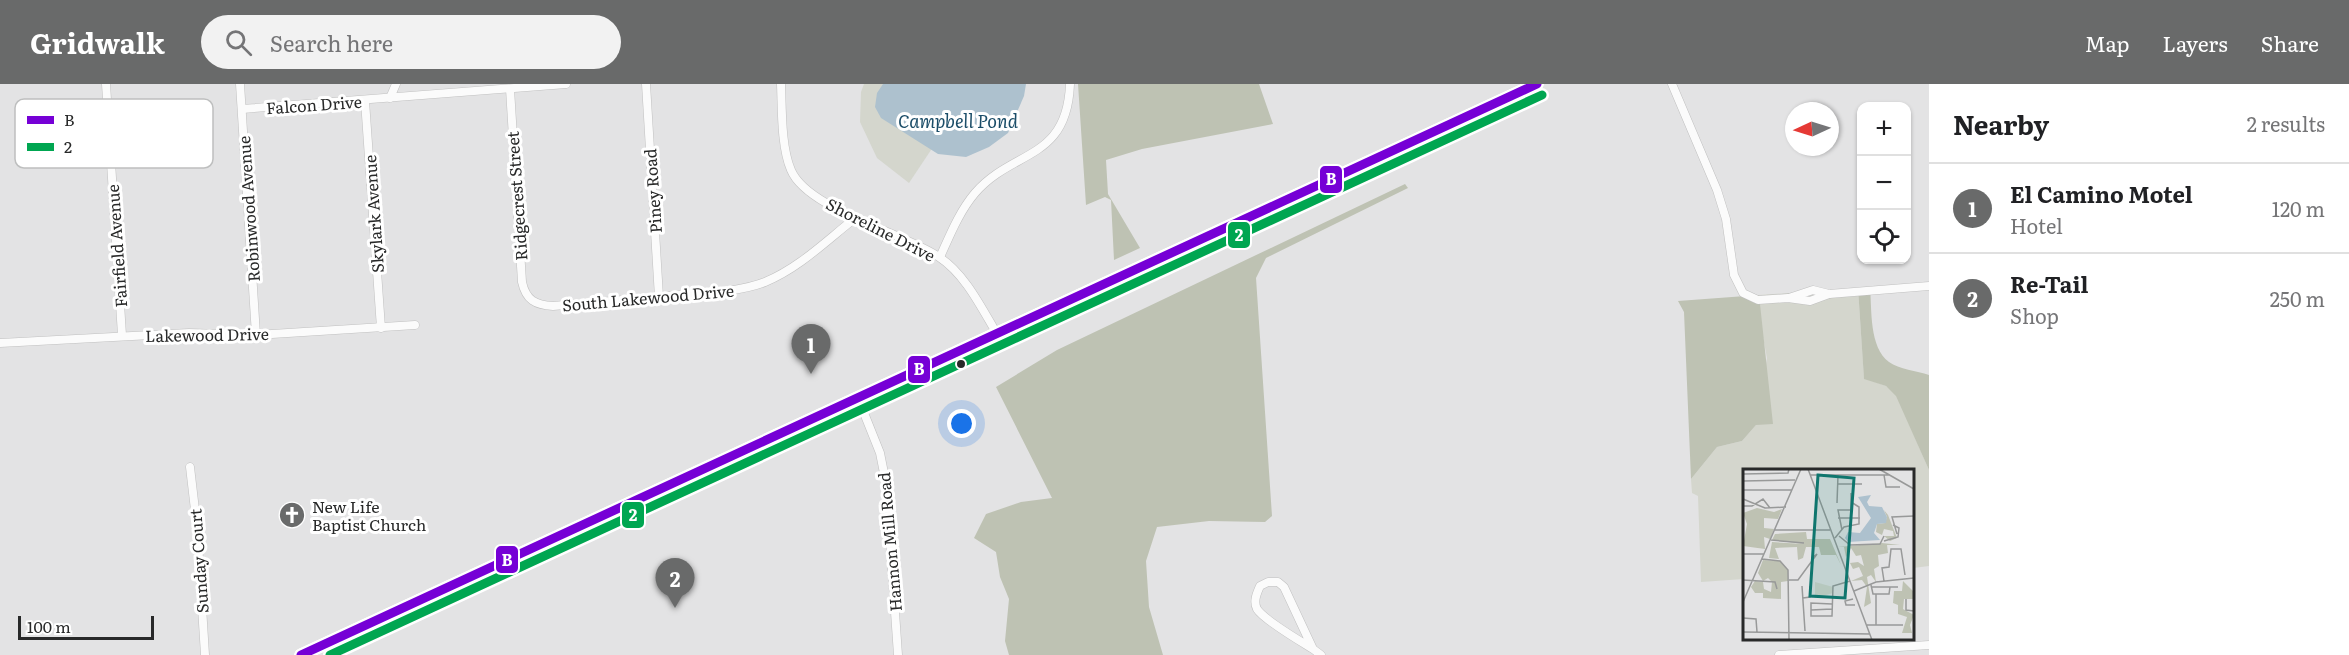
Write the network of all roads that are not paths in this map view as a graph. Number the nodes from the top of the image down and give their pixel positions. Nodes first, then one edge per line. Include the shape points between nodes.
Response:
1 (106, 84) edge
2 (240, 84) edge
3 (396, 84) edge
4 (566, 84) edge
5 (646, 84) edge
6 (781, 84) edge
7 (1070, 84) edge
8 (1537, 84) edge
9 (1672, 84) edge
10 (510, 89) junction
11 (390, 98) junction
12 (107, 99) edge
13 (365, 100) junction
14 (242, 109) junction
15 (111, 168) edge
16 (854, 219) junction
17 (940, 257) junction
18 (1929, 286) edge
19 (659, 297) junction
20 (530, 300) joint
21 (415, 325) dead end
22 (381, 328) junction
23 (997, 334) junction
24 (122, 335) junction
25 (256, 335) junction
26 (0, 343) edge
27 (858, 398) junction
28 (190, 467) dead end
29 (1929, 645) edge
30 (1313, 650) junction
31 (205, 655) edge
32 (301, 655) edge
33 (898, 655) edge
34 (1321, 655) edge
35 (1779, 655) edge

1 - 12 street, Fairfield Avenue
2 - 14 street, Robinwood Avenue
3 - 11 street
4 - 10 street, Falcon Drive
5 - 19 street, Piney Road
6 - 16 street, Shoreline Drive via 790,170 806,189
7 - 17 street via 1064,117 1055,134 1040,149 976,192 960,214
8 - 23 main road
9 - 18 street via 1717,190 1734,275 1743,293 1758,300 1810,301 1829,294
10 - 11 street, Falcon Drive
10 - 20 street, Ridgecrest Street via 522,282
11 - 13 street, Falcon Drive
13 - 14 street, Falcon Drive
13 - 22 street, Skylark Avenue
14 - 25 street, Robinwood Avenue
15 - 24 street, Fairfield Avenue
16 - 17 street, Shoreline Drive
16 - 19 street, South Lakewood Drive via 795,266 764,283 728,291
17 - 23 street, Shoreline Drive via 961,278
19 - 20 street, South Lakewood Drive via 554,306
21 - 22 street, Lakewood Drive
22 - 25 street, Lakewood Drive
23 - 27 main road
24 - 25 street, Lakewood Drive
24 - 26 street, Lakewood Drive
27 - 32 main road
27 - 33 street, Hannon Mill Road via 880,453 886,483
28 - 31 street, Sunday Court
29 - 35 street
30 - 30 street via 1256,608 1260,586 1278,582 1284,587
30 - 34 street

